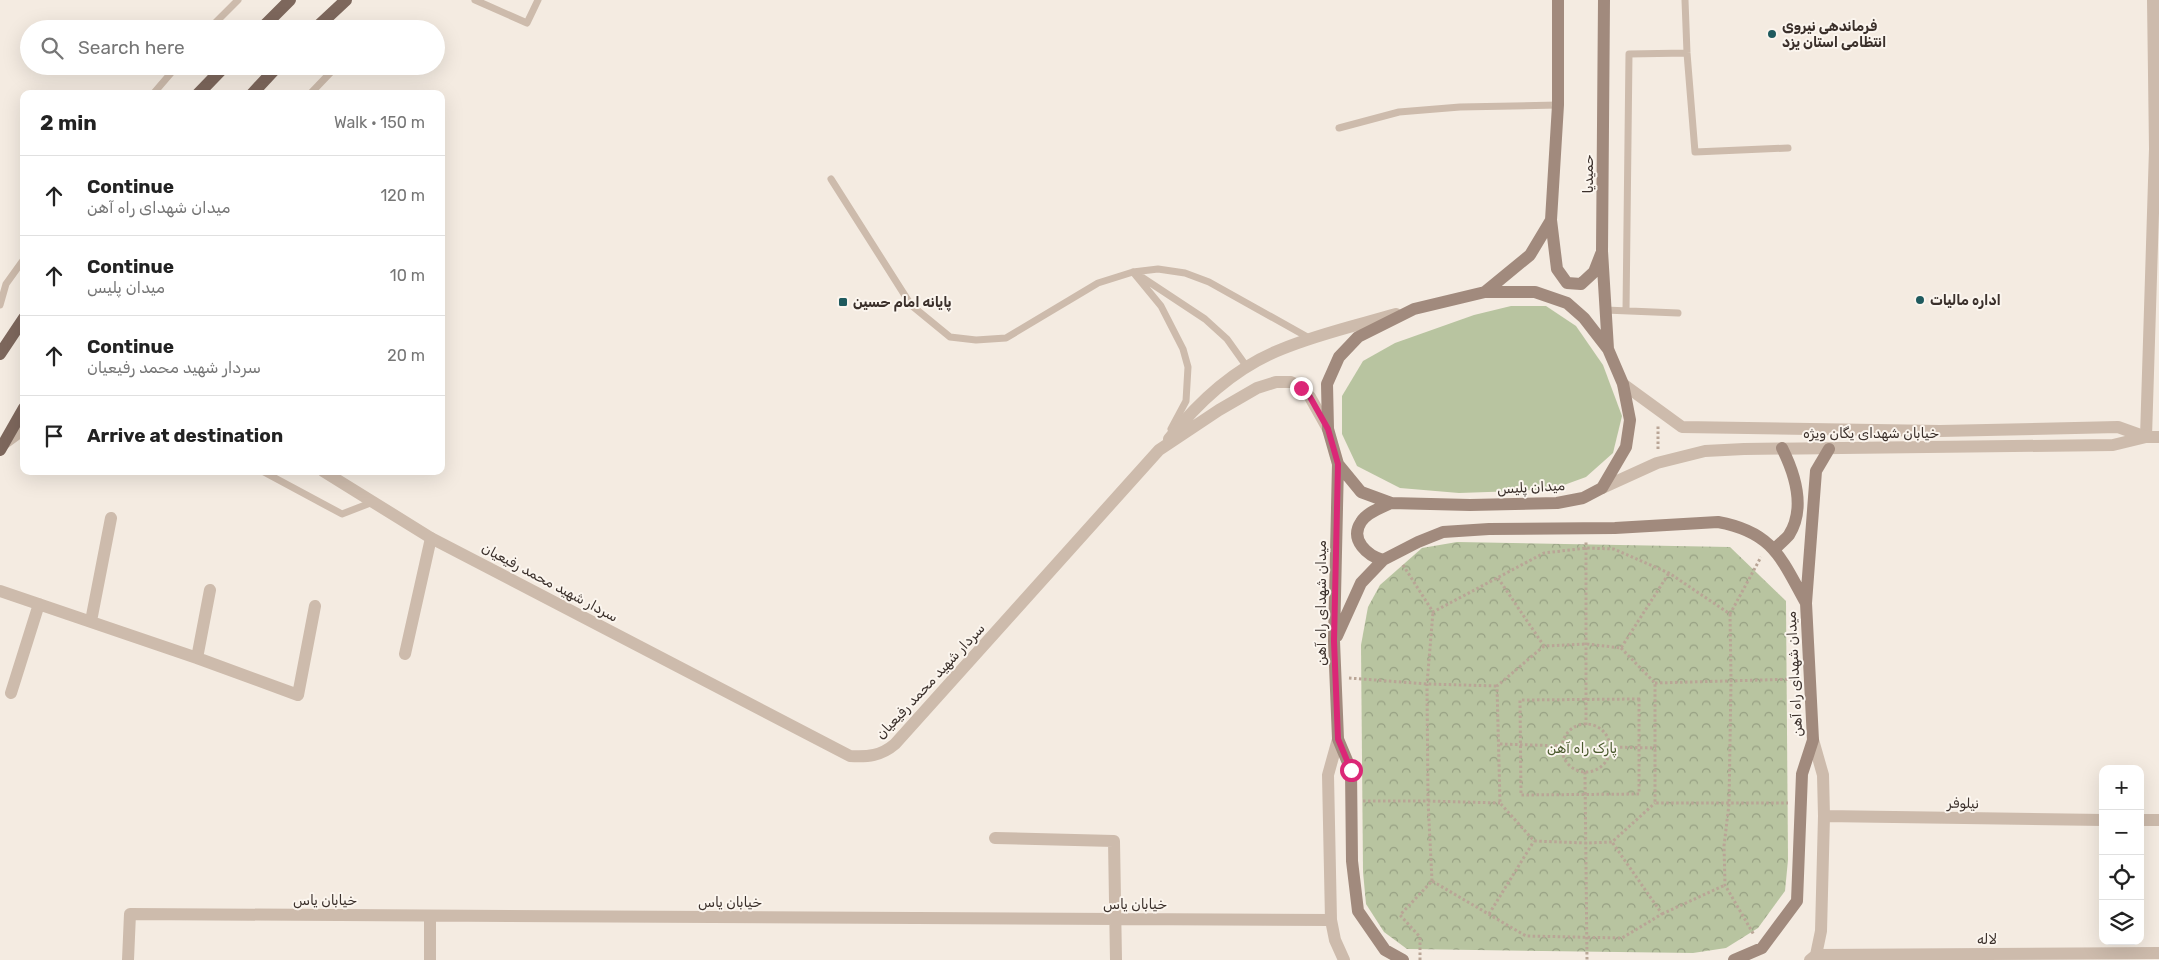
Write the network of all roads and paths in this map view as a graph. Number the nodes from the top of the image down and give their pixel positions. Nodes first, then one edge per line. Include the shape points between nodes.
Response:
1 (238, 0) edge
2 (290, 0) edge
3 (346, 0) edge
4 (475, 0) edge
5 (538, 0) edge
6 (1558, 0) edge
7 (1604, 0) edge
8 (1685, 0) edge
9 (2152, 0) edge
10 (218, 20) edge
11 (270, 20) edge
12 (324, 20) edge
13 (1686, 53) junction
14 (169, 75) edge
15 (216, 75) edge
16 (270, 75) edge
17 (328, 75) edge
18 (156, 90) edge
19 (202, 90) edge
20 (256, 90) edge
21 (314, 90) edge
22 (1558, 105) junction
23 (1339, 128) dead end
24 (1788, 148) dead end
25 (2157, 148) edge
26 (831, 179) dead end
27 (1551, 220) junction
28 (1602, 252) junction
29 (20, 265) edge
30 (1133, 272) junction
31 (1485, 292) junction
32 (0, 305) edge
33 (1414, 309) junction
34 (1605, 310) junction
35 (1626, 311) junction
36 (1678, 313) dead end
37 (20, 324) edge
38 (1311, 339) junction
39 (1608, 349) junction
40 (0, 354) edge
41 (1247, 367) junction
42 (1623, 384) junction
43 (1658, 410) junction
44 (20, 415) edge
45 (1328, 429) junction
46 (20, 432) edge
47 (2153, 437) edge
48 (20, 441) edge
49 (1, 448) edge
50 (1782, 448) junction
51 (1829, 449) junction
52 (1159, 450) junction
53 (1657, 463) junction
54 (1338, 464) junction
55 (269, 475) edge
56 (329, 475) edge
57 (1602, 488) junction
58 (373, 502) junction
59 (1391, 503) junction
60 (111, 518) dead end
61 (1586, 529) junction
62 (432, 538) junction
63 (1772, 546) junction
64 (1587, 548) junction
65 (1396, 554) junction
66 (1383, 560) junction
67 (1669, 573) junction
68 (1498, 578) junction
69 (0, 590) edge
70 (210, 590) dead end
71 (1806, 603) junction
72 (39, 604) junction
73 (315, 606) dead end
74 (1433, 612) junction
75 (1730, 614) junction
76 (91, 621) junction
77 (1334, 641) junction
78 (1587, 644) junction
79 (1544, 646) junction
80 (1621, 648) junction
81 (405, 654) dead end
82 (197, 658) junction
83 (1336, 678) junction
84 (1810, 678) junction
85 (1731, 680) junction
86 (1655, 683) junction
87 (1427, 684) junction
88 (1497, 686) junction
89 (11, 693) dead end
90 (1586, 700) junction
91 (1586, 725) junction
92 (1338, 739) junction
93 (1813, 740) junction
94 (1500, 744) junction
95 (1520, 744) junction
96 (1563, 746) junction
97 (1610, 747) junction
98 (1639, 748) junction
99 (1656, 748) junction
100 (1585, 772) junction
101 (1585, 794) junction
102 (1352, 800) junction
103 (1428, 801) junction
104 (1500, 802) junction
105 (1655, 803) junction
106 (1801, 803) junction
107 (1729, 804) junction
108 (1824, 816) junction
109 (2099, 820) edge
110 (2144, 820) edge
111 (2159, 820) edge
112 (995, 838) dead end
113 (1534, 841) junction
114 (1612, 842) junction
115 (1586, 843) junction
116 (1432, 880) junction
117 (1725, 885) junction
118 (1488, 914) junction
119 (1662, 914) junction
120 (430, 916) junction
121 (1116, 919) junction
122 (1331, 920) junction
123 (1587, 937) junction
124 (1762, 948) junction
125 (2159, 953) edge
126 (1814, 958) edge
127 (128, 960) edge
128 (430, 960) edge
129 (1116, 960) edge
130 (1344, 960) edge
131 (1403, 960) edge
132 (1420, 960) edge
133 (1587, 960) edge
134 (1734, 960) edge

1 - 10 lane
2 - 11 main road
3 - 12 main road
4 - 5 lane via 527,23
6 - 22 main road
7 - 28 main road, حمیدیا
8 - 13 lane
9 - 25 street
13 - 24 lane via 1695,152
13 - 35 lane via 1629,54
14 - 18 lane
15 - 19 main road
16 - 20 main road
17 - 21 lane
22 - 23 lane via 1399,112
22 - 27 main road
25 - 47 street
26 - 30 lane via 911,305 950,337 976,340 1006,338 1098,282
27 - 28 main road via 1557,269 1567,283 1581,284 1594,272
27 - 31 main road via 1530,255
28 - 34 main road, حمیدیا
29 - 32 lane via 6,284
30 - 38 lane via 1185,273 1209,282
30 - 41 lane via 1205,318 1227,339
30 - 52 lane via 1161,306 1183,349 1188,367 1186,401
31 - 33 main road, میدان پلیس
31 - 39 main road, میدان پلیس via 1535,292 1567,303 1584,318
33 - 38 street
33 - 45 main road, میدان پلیس via 1358,337 1338,357 1327,384
34 - 35 lane
34 - 39 main road, حمیدیا
35 - 36 lane
37 - 40 main road
38 - 41 street via 1281,349
39 - 42 main road, میدان پلیس
41 - 52 street via 1212,392
42 - 43 street, خیابان شهدای یگان ویژه
42 - 57 main road, میدان پلیس via 1630,420 1626,447
43 - 47 street, خیابان شهدای یگان ویژه via 1682,427 1940,431 2118,427
43 - 53 path
44 - 49 main road
45 - 52 street, سردار شهید محمد رفیعیان via 1310,397 1301,388 1291,382 1276,382 1257,388 1219,410
45 - 54 main road, میدان پلیس
46 - 49 street
47 - 51 street, خیابان شهدای یگان ویژه via 2113,445
48 - 49 lane
50 - 51 street, خیابان شهدای یگان ویژه
50 - 53 street, خیابان شهدای یگان ویژه via 1705,451
50 - 63 main road via 1797,491 1795,521 1788,536
51 - 71 main road, میدان شهدای راه آهن via 1816,471
52 - 62 street, سردار شهید محمد رفیعیان via 895,744 885,752 867,757 850,756
53 - 57 street, خیابان شهدای یگان ویژه
54 - 59 main road, میدان پلیس via 1361,492
54 - 77 main road, میدان شهدای راه آهن
55 - 58 lane via 342,514
56 - 58 street, سردار شهید محمد رفیعیان
57 - 59 main road, میدان پلیس via 1583,498 1557,503
58 - 62 street, سردار شهید محمد رفیعیان
59 - 66 main road via 1360,523 1358,535 1367,553
60 - 76 street
61 - 63 main road via 1718,522 1741,528
61 - 64 path
61 - 65 main road via 1442,532
62 - 81 street
63 - 71 main road
63 - 75 path
64 - 67 path via 1614,549
64 - 68 path via 1544,553
64 - 78 path
65 - 66 main road
65 - 74 path
66 - 77 main road via 1361,583
67 - 75 path
67 - 80 path
68 - 74 path
68 - 79 path
69 - 72 street
70 - 82 street
71 - 84 main road, میدان شهدای راه آهن
72 - 76 street
72 - 89 street
73 - 82 street via 298,695
74 - 87 path
75 - 85 path
76 - 82 street
77 - 83 main road, میدان شهدای راه آهن
78 - 79 path
78 - 80 path
78 - 90 path
79 - 88 path
80 - 86 path
83 - 87 path
83 - 92 main road, میدان شهدای راه آهن
84 - 85 path
84 - 93 main road, میدان شهدای راه آهن
85 - 86 path
85 - 107 path
86 - 99 path
87 - 88 path
87 - 103 path
88 - 94 path
90 - 91 path
90 - 95 path via 1520,700
90 - 98 path via 1639,699
91 - 96 path via 1571,729 1564,738
91 - 97 path via 1594,725 1604,731
92 - 102 main road, میدان شهدای راه آهن via 1351,770
92 - 122 street via 1328,775
93 - 106 main road, میدان شهدای راه آهن via 1802,774
93 - 108 street via 1823,775
94 - 95 path
94 - 104 path
95 - 96 path
95 - 101 path via 1521,795
96 - 100 path via 1566,761 1574,769
97 - 98 path
97 - 100 path via 1605,763 1596,770
98 - 99 path
98 - 101 path via 1639,794
99 - 105 path
100 - 101 path
101 - 115 path
102 - 103 path
102 - 131 main road, میدان شهدای راه آهن via 1352,861 1358,911 1385,950
103 - 104 path
103 - 116 path
104 - 113 path
105 - 107 path
105 - 114 path
106 - 107 path
106 - 124 main road, میدان شهدای راه آهن via 1797,901
107 - 117 path via 1724,846
108 - 109 street, نیلوفر
108 - 126 street via 1822,931
110 - 111 street
112 - 121 street via 1114,841
113 - 115 path
113 - 118 path
114 - 115 path
114 - 119 path
115 - 123 path
116 - 118 path
116 - 132 path via 1400,914 1420,937
117 - 119 path
117 - 124 path
118 - 123 path via 1526,936
119 - 123 path via 1622,938
120 - 121 street, خیابان یاس
120 - 127 street, خیابان یاس via 130,914
120 - 128 street
121 - 122 street, خیابان یاس
121 - 129 street
122 - 130 street
123 - 133 path
124 - 134 main road
125 - 126 street, لاله

